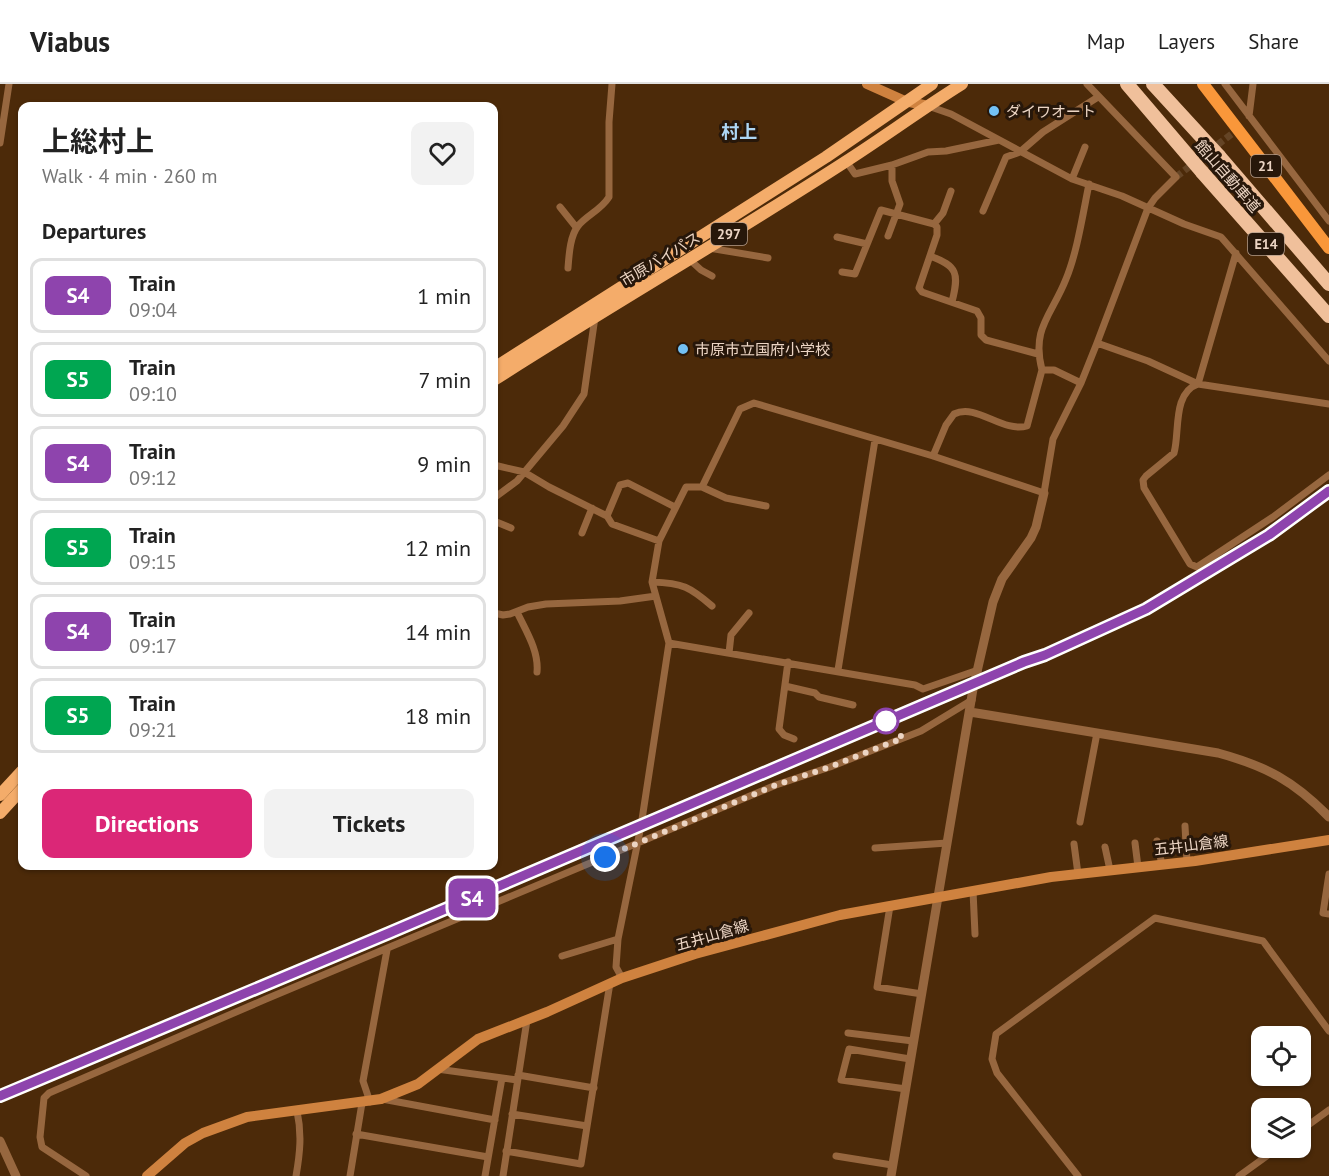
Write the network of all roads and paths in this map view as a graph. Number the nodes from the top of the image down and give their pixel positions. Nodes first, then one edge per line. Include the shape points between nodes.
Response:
1 (9, 84) edge
2 (612, 84) edge
3 (932, 84) edge
4 (962, 84) edge
5 (1087, 84) edge
6 (1127, 84) edge
7 (1153, 84) edge
8 (1203, 84) edge
9 (1225, 84) edge
10 (1253, 84) edge
11 (875, 85) edge
12 (1098, 97) junction
13 (905, 101) junction
14 (928, 106) junction
15 (1249, 116) junction
16 (999, 140) junction
17 (0, 143) edge
18 (1085, 147) dead end
19 (1020, 152) junction
20 (846, 161) junction
21 (892, 165) junction
22 (1072, 179) junction
23 (1089, 184) junction
24 (951, 191) dead end
25 (560, 207) dead end
26 (1148, 208) junction
27 (983, 211) dead end
28 (897, 213) junction
29 (1329, 221) edge
30 (934, 224) junction
31 (576, 227) junction
32 (888, 236) dead end
33 (837, 237) dead end
34 (867, 244) junction
35 (708, 247) junction
36 (1329, 248) edge
37 (1236, 253) junction
38 (930, 256) junction
39 (768, 258) dead end
40 (689, 260) junction
41 (568, 268) dead end
42 (842, 272) dead end
43 (712, 276) dead end
44 (1329, 284) edge
45 (952, 302) junction
46 (595, 315) junction
47 (1329, 316) edge
48 (1097, 343) junction
49 (1038, 354) junction
50 (1329, 361) edge
51 (498, 365) edge
52 (1042, 370) junction
53 (498, 377) edge
54 (1081, 383) junction
55 (1198, 384) junction
56 (1329, 404) edge
57 (875, 440) junction
58 (933, 456) junction
59 (498, 466) edge
60 (524, 472) junction
61 (1329, 475) edge
62 (702, 487) junction
63 (1044, 493) junction
64 (498, 495) edge
65 (766, 506) dead end
66 (675, 507) junction
67 (592, 508) junction
68 (607, 516) junction
69 (498, 523) edge
70 (511, 528) dead end
71 (582, 532) dead end
72 (659, 541) junction
73 (652, 582) junction
74 (656, 596) junction
75 (712, 606) dead end
76 (517, 612) junction
77 (749, 613) dead end
78 (498, 614) edge
79 (669, 643) junction
80 (729, 652) junction
81 (788, 662) junction
82 (838, 670) junction
83 (978, 670) junction
84 (537, 672) dead end
85 (785, 686) junction
86 (972, 700) junction
87 (853, 705) dead end
88 (970, 712) junction
89 (1097, 733) junction
90 (794, 739) dead end
91 (18, 775) edge
92 (18, 793) edge
93 (0, 795) edge
94 (0, 813) edge
95 (1329, 815) edge
96 (1080, 822) dead end
97 (1185, 826) dead end
98 (1329, 840) edge
99 (1157, 841) dead end
100 (638, 843) junction
101 (947, 843) junction
102 (1135, 843) dead end
103 (1074, 844) dead end
104 (1105, 847) dead end
105 (875, 848) dead end
106 (1187, 862) junction
107 (1162, 865) junction
108 (1138, 867) junction
109 (1110, 870) junction
110 (1078, 874) junction
111 (1329, 874) edge
112 (973, 891) junction
113 (937, 898) junction
114 (890, 906) junction
115 (1329, 914) edge
116 (975, 934) dead end
117 (618, 939) junction
118 (387, 950) junction
119 (562, 956) dead end
120 (622, 978) junction
121 (610, 982) junction
122 (922, 994) junction
123 (527, 1020) junction
124 (1329, 1031) edge
125 (848, 1033) dead end
126 (913, 1041) junction
127 (910, 1059) junction
128 (437, 1069) junction
129 (502, 1078) junction
130 (518, 1078) junction
131 (594, 1088) junction
132 (906, 1089) junction
133 (371, 1101) junction
134 (1329, 1110) edge
135 (297, 1111) junction
136 (512, 1114) junction
137 (495, 1120) junction
138 (1311, 1123) edge
139 (587, 1126) junction
140 (357, 1134) junction
141 (0, 1141) edge
142 (507, 1151) junction
143 (836, 1156) dead end
144 (488, 1157) junction
145 (1264, 1158) edge
146 (892, 1165) junction
147 (350, 1175) edge
148 (16, 1176) edge
149 (86, 1176) edge
150 (147, 1176) edge
151 (296, 1176) edge
152 (358, 1176) edge
153 (485, 1176) edge
154 (502, 1176) edge
155 (891, 1176) edge
156 (1078, 1176) edge
157 (1239, 1176) edge

1 - 17 street
2 - 31 street via 609,197
3 - 13 highway, 市原バイパス / 297
4 - 14 highway, 市原バイパス / 297
5 - 12 street
6 - 47 highway, 館山自動車道 / E14, bridge
7 - 44 highway, 館山自動車道 / E14, bridge
8 - 36 main road, 21
9 - 15 street
10 - 15 street
11 - 13 main road
12 - 19 street via 1043,132
12 - 26 street via 1176,177
13 - 14 main road
13 - 51 highway, 市原バイパス / 297 via 826,157
14 - 16 street
14 - 20 highway, 市原バイパス / 297
15 - 29 street
16 - 19 street
16 - 21 street via 928,152
18 - 22 street
19 - 22 street
19 - 27 street via 1006,157
20 - 21 street via 855,174
20 - 35 highway, 市原バイパス / 297
21 - 28 street via 892,182 900,204
22 - 23 street
23 - 26 street
23 - 49 street via 1066,279 1045,317
24 - 30 street
25 - 31 street
26 - 37 street via 1221,237
26 - 48 street
28 - 30 street
28 - 32 street
28 - 34 street via 880,210
30 - 38 street via 937,234
31 - 41 street
33 - 34 street
34 - 42 street via 855,274
35 - 39 street
35 - 40 highway, 市原バイパス / 297
37 - 50 street
37 - 55 street
38 - 45 street via 948,262 954,270
38 - 45 street via 919,288
40 - 43 street
40 - 46 highway, 市原バイパス / 297
45 - 49 street via 977,311 981,335 986,340
46 - 53 highway, 市原バイパス / 297
46 - 60 street via 584,394
48 - 54 street
48 - 55 street
49 - 52 street
52 - 54 street via 1054,370
52 - 58 street via 1027,426 1021,428 960,411 946,425
54 - 63 street via 1053,439
55 - 56 street
55 - 61 street via 1192,386 1179,408 1174,453 1143,480 1144,488 1190,564 1197,567
57 - 58 street
57 - 62 street via 754,403 740,409
57 - 82 street
58 - 63 street
59 - 60 street
60 - 64 street
60 - 67 street
62 - 65 street via 726,498
62 - 66 street via 686,486
63 - 83 street via 1031,538 997,590
66 - 68 street via 623,483
66 - 72 street
67 - 68 street
67 - 71 street
68 - 72 street via 612,524
69 - 70 street
72 - 73 street
73 - 74 street
73 - 75 street via 670,582 692,589
74 - 76 street via 546,604
74 - 79 street
76 - 78 street
76 - 84 street via 533,646
77 - 80 street via 731,635
79 - 80 street
79 - 100 street
80 - 81 street
81 - 82 street
81 - 85 street
82 - 83 street via 922,689
83 - 86 street
85 - 87 street
85 - 90 street via 779,729
86 - 88 street
86 - 100 street via 921,731 776,785
88 - 89 street
88 - 101 street
89 - 95 street via 1243,760 1291,782
89 - 96 street
91 - 93 highway
92 - 94 highway
97 - 106 street
98 - 106 main road, 五井山倉線
99 - 107 street
100 - 117 street
100 - 118 street
101 - 105 street
101 - 113 street
102 - 108 street
103 - 110 street
104 - 109 street
106 - 107 main road, 五井山倉線
107 - 108 main road, 五井山倉線
108 - 109 main road, 五井山倉線
109 - 110 main road, 五井山倉線
110 - 112 main road, 五井山倉線
111 - 115 street via 1323,913
112 - 113 main road, 五井山倉線
112 - 116 street
113 - 114 main road, 五井山倉線
113 - 122 street
114 - 120 main road, 五井山倉線 via 840,915
114 - 122 street via 877,987
117 - 119 street
117 - 120 street via 616,968
118 - 133 street via 363,1081
118 - 149 street via 49,1093 44,1098 42,1147
120 - 121 main road, 五井山倉線
121 - 123 main road, 五井山倉線
121 - 131 street
122 - 126 street
123 - 128 main road, 五井山倉線 via 478,1039
123 - 130 street
124 - 156 street via 1263,941 1155,918 996,1034 992,1059 997,1073
125 - 126 street
126 - 127 street
127 - 132 street
127 - 132 street via 849,1049 841,1080
128 - 129 street
128 - 133 main road, 五井山倉線 via 418,1084
129 - 130 street
129 - 137 street
130 - 131 street
130 - 136 street
131 - 139 street
132 - 146 street
133 - 135 main road, 五井山倉線
133 - 137 street
133 - 140 street
134 - 138 street
135 - 150 main road, 五井山倉線 via 247,1117 203,1133 185,1143
135 - 151 street via 301,1147
136 - 139 street
136 - 142 street
137 - 144 street
139 - 142 street via 581,1164
140 - 144 street
140 - 147 street
141 - 148 street
142 - 154 street
143 - 146 street
144 - 153 street
145 - 157 street
146 - 155 street
147 - 152 street

